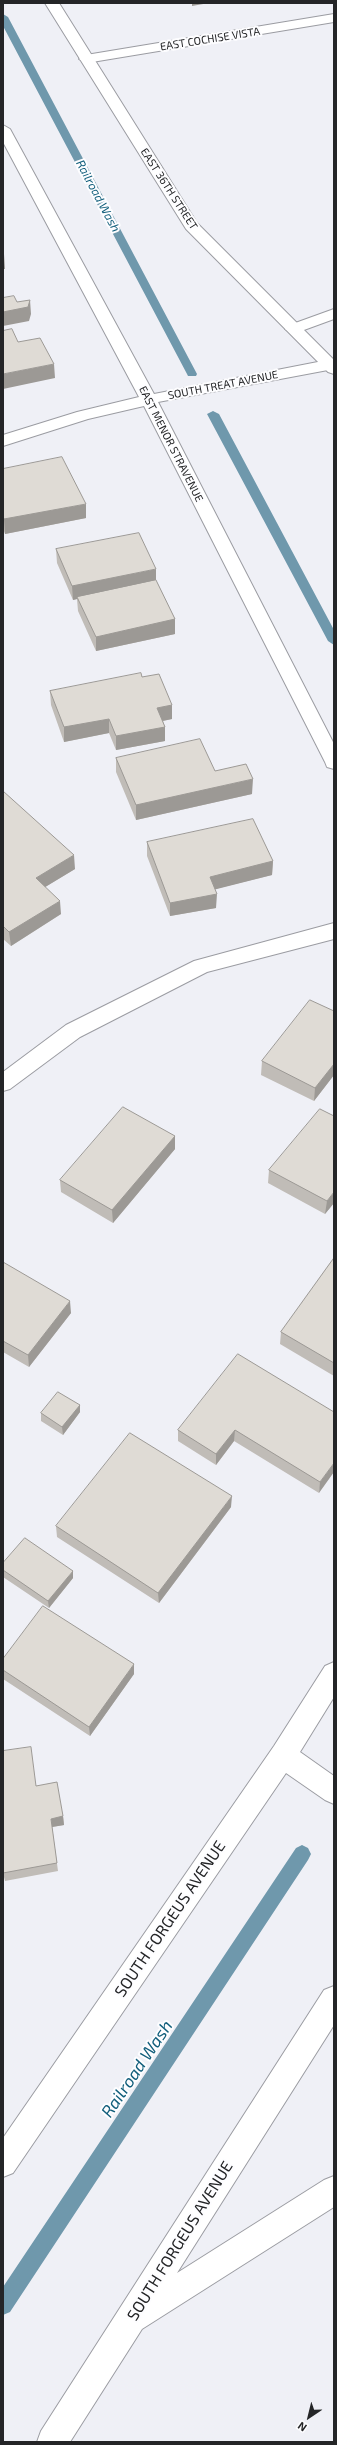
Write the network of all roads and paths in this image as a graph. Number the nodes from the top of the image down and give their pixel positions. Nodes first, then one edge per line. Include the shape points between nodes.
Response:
1 (52, 3) edge
2 (334, 18) edge
3 (86, 59) junction
4 (3, 129) edge
5 (334, 314) edge
6 (293, 329) junction
7 (331, 367) edge
8 (149, 400) junction
9 (3, 440) edge
10 (334, 762) edge
11 (334, 931) edge
12 (3, 1083) edge
13 (334, 1674) edge
14 (283, 1755) junction
15 (334, 1791) edge
16 (334, 2000) edge
17 (3, 2163) edge
18 (334, 2190) edge
19 (130, 2320) junction
20 (52, 2442) edge

1 - 3 street, EAST 36TH STREET
2 - 3 street, EAST COCHISE VISTA
3 - 6 street, EAST 36TH STREET via 191,226
4 - 8 street, EAST MENOR STRAVENUE
5 - 6 street
6 - 7 street, EAST 36TH STREET
7 - 8 street, SOUTH TREAT AVENUE
8 - 9 street, SOUTH TREAT AVENUE via 49,423
8 - 10 street, EAST MENOR STRAVENUE
11 - 12 street via 201,966 72,1031
13 - 14 street, SOUTH FORGEUS AVENUE
14 - 15 street
14 - 17 street, SOUTH FORGEUS AVENUE
16 - 19 street, SOUTH FORGEUS AVENUE
18 - 19 street
19 - 20 street, SOUTH FORGEUS AVENUE

